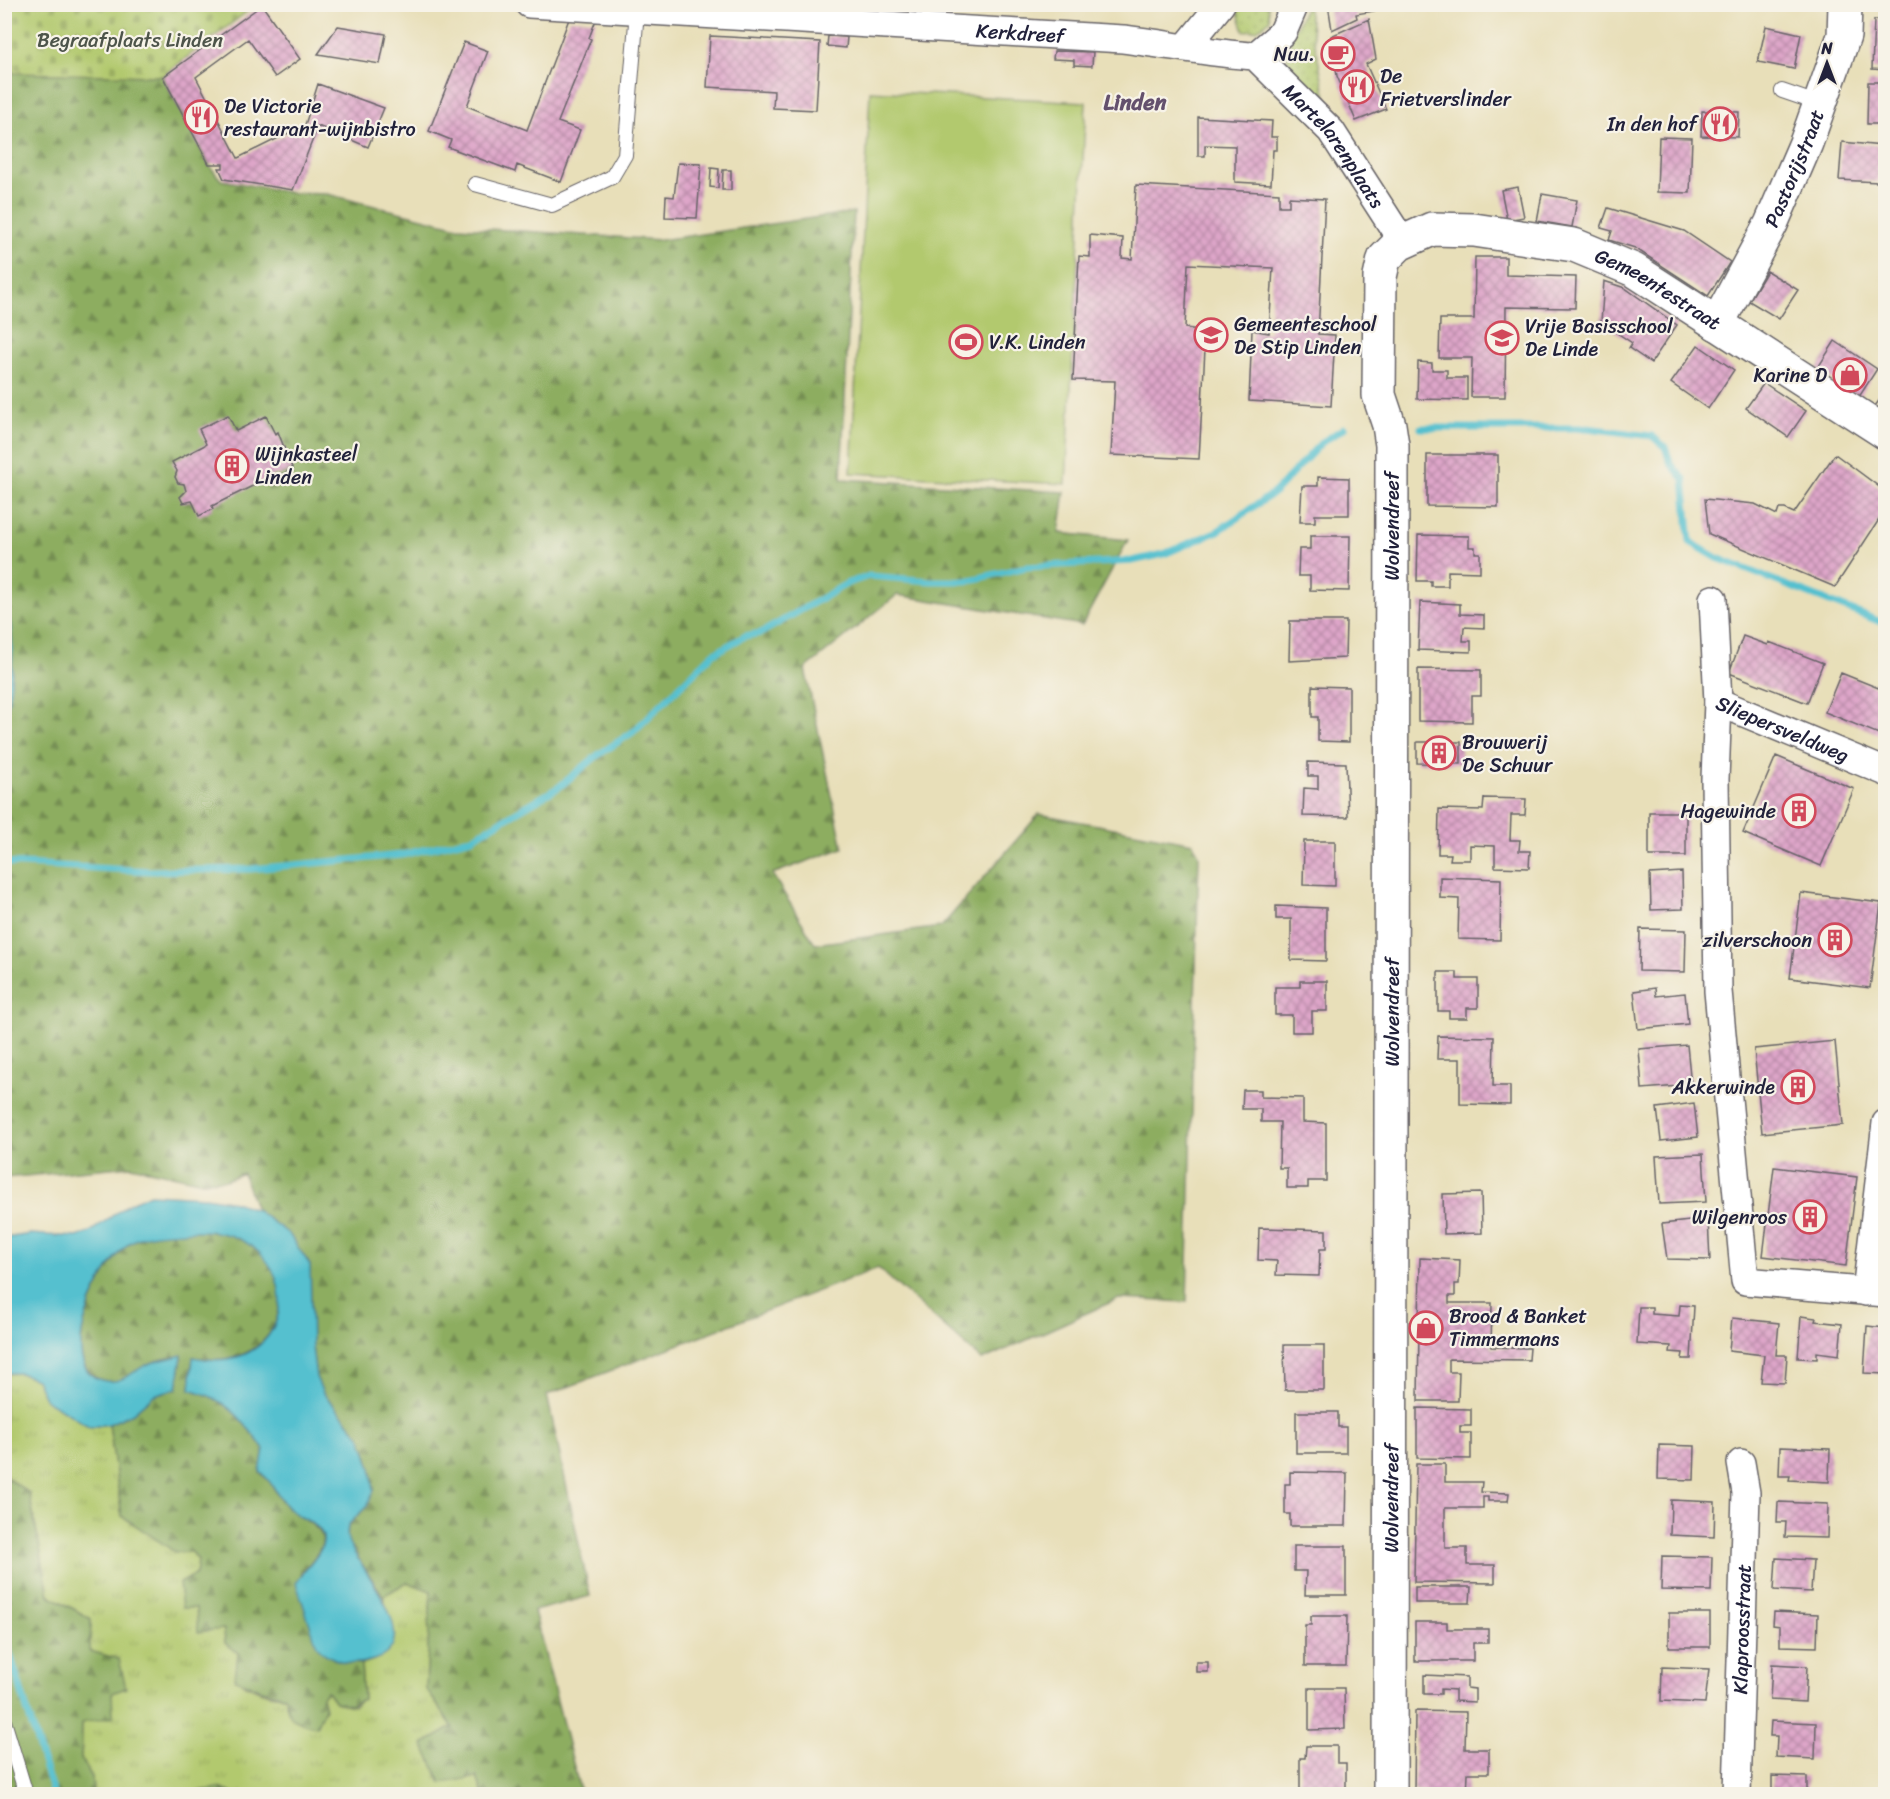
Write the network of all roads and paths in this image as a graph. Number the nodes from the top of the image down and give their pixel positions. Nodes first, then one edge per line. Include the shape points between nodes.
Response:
1 (529, 4) edge
2 (1221, 4) edge
3 (1294, 4) edge
4 (1845, 4) edge
5 (637, 11) junction
6 (1187, 46) junction
7 (1255, 56) junction
8 (1782, 91) dead end
9 (1820, 104) junction
10 (475, 184) dead end
11 (1397, 254) junction
12 (1367, 262) dead end
13 (1717, 324) junction
14 (1371, 383) junction
15 (1886, 433) edge
16 (1713, 598) dead end
17 (1718, 702) junction
18 (1886, 772) edge
19 (1886, 1123) edge
20 (1876, 1292) edge
21 (1741, 1463) dead end
22 (4, 1721) edge
23 (26, 1794) edge
24 (1390, 1794) edge
25 (1737, 1794) edge

1 - 5 street, Kerkdreef
2 - 6 street
3 - 7 street via 1283,32
4 - 9 street, Pastorijstraat via 1844,36
5 - 6 street, Kerkdreef via 921,26
5 - 10 lane via 625,154 612,177 552,205
6 - 7 street via 1222,55
7 - 11 street, Martelarenplaats via 1330,131
8 - 9 lane
9 - 13 street, Pastorijstraat via 1771,224
11 - 12 lane via 1379,253
11 - 13 street, Gemeentestraat via 1432,229 1474,230 1574,245 1634,270
11 - 14 street, Wolvendreef via 1384,259 1380,277
11 - 14 lane via 1392,370 1388,383
13 - 15 street, Gemeentestraat
14 - 24 street, Wolvendreef via 1389,425 1392,445
16 - 17 street
17 - 18 street, Sliepersveldweg
17 - 20 street, Sliepersveldweg via 1718,992 1745,1281
19 - 20 street
21 - 25 street, Klaproosstraat via 1746,1493
22 - 23 lane

